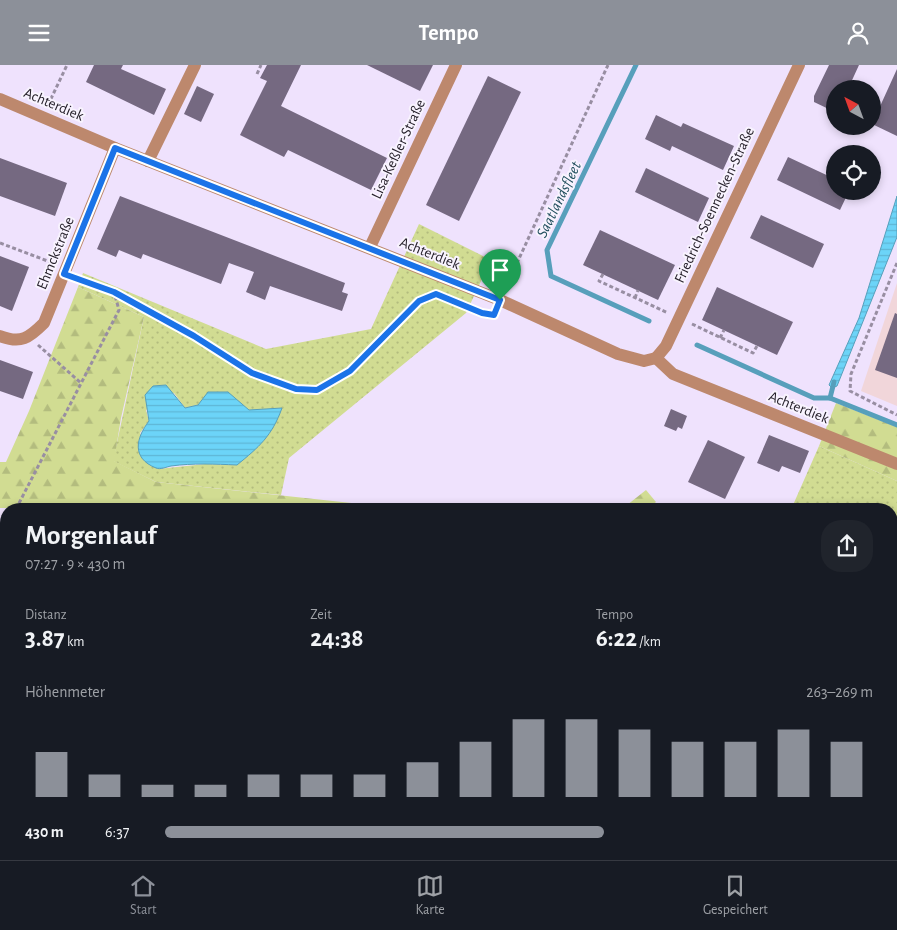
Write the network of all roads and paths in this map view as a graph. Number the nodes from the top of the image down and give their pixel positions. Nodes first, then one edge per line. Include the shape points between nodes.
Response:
1 (67, 65) edge
2 (195, 65) edge
3 (261, 65) edge
4 (456, 65) edge
5 (608, 65) edge
6 (799, 65) edge
7 (257, 74) dead end
8 (0, 99) edge
9 (42, 116) junction
10 (115, 148) junction
11 (148, 161) junction
12 (0, 243) edge
13 (370, 247) junction
14 (897, 263) edge
15 (65, 271) junction
16 (638, 290) dead end
17 (114, 292) junction
18 (635, 298) dead end
19 (500, 300) junction
20 (724, 330) dead end
21 (0, 336) edge
22 (720, 338) dead end
23 (47, 353) dead end
24 (656, 357) junction
25 (81, 383) junction
26 (897, 415) edge
27 (897, 464) edge
28 (19, 503) edge

1 - 9 path
2 - 11 street
3 - 7 path
4 - 13 street, Lisa-Keßler-Straße
5 - 19 path
6 - 24 street, Friedrich-Soennecken-Straße via 666,347
8 - 9 street, Achterdiek
9 - 10 street, Achterdiek
10 - 11 street, Achterdiek
10 - 15 street, Ehmckstraße
11 - 13 street, Achterdiek
12 - 15 path
13 - 19 street, Achterdiek
14 - 26 path via 851,374 850,391
15 - 17 path
15 - 21 street, Ehmckstraße via 44,323 30,338 11,340
16 - 18 path
17 - 19 path via 194,336 252,373 296,389 317,390 350,371 419,301 436,294 494,315
17 - 25 path via 119,310
19 - 24 street, Achterdiek via 618,354 644,361
20 - 22 path
23 - 25 path
24 - 27 street, Achterdiek via 673,374
25 - 28 path

